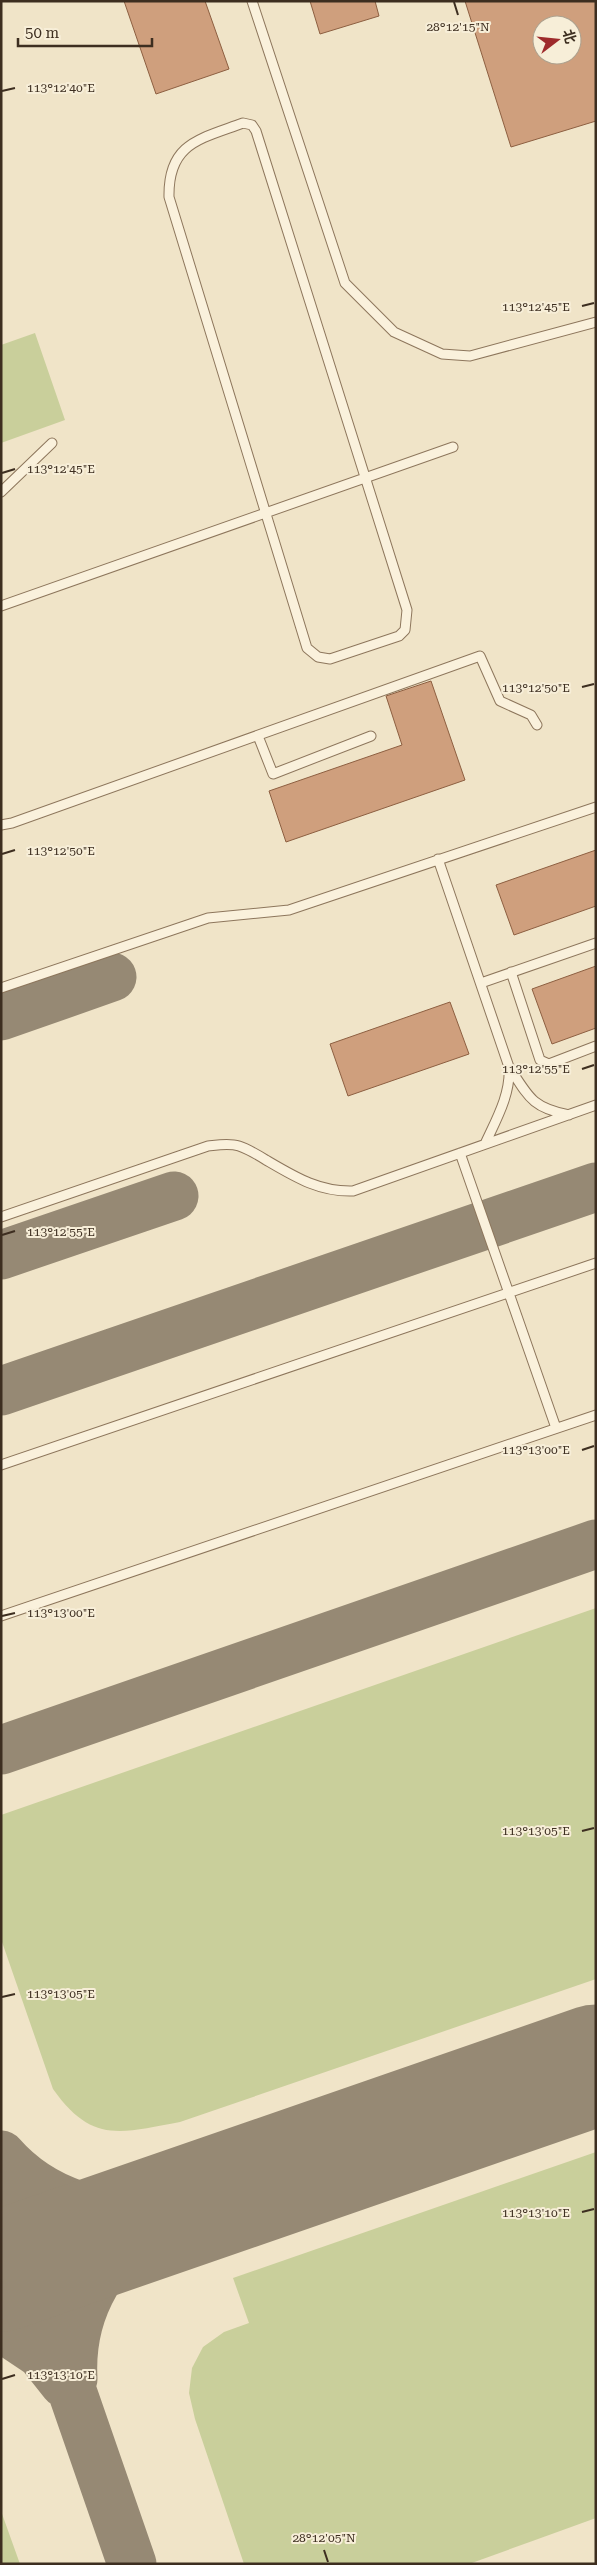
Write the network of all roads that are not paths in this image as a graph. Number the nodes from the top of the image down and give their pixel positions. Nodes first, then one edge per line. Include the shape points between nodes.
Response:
1 (252, 1) edge
2 (596, 322) edge
3 (52, 443) dead end
4 (453, 447) dead end
5 (365, 478) junction
6 (1, 492) edge
7 (266, 513) junction
8 (1, 606) edge
9 (537, 725) dead end
10 (258, 736) junction
11 (371, 736) dead end
12 (596, 807) edge
13 (1, 824) edge
14 (438, 859) junction
15 (596, 943) edge
16 (511, 972) junction
17 (481, 983) junction
18 (1, 988) edge
19 (596, 1046) edge
20 (510, 1067) junction
21 (596, 1105) edge
22 (569, 1115) junction
23 (485, 1144) junction
24 (460, 1153) junction
25 (1, 1217) edge
26 (596, 1262) edge
27 (509, 1292) junction
28 (596, 1415) edge
29 (556, 1428) junction
30 (1, 1465) edge
31 (1, 1616) edge

1 - 2 lane via 346,283 394,332 442,354 470,356
3 - 6 lane
4 - 5 lane
5 - 7 lane
5 - 7 lane via 407,610 405,630 399,636 330,659 318,657 307,648
5 - 7 lane via 256,131 252,125 243,123 195,141 182,150 169,178 169,197
7 - 8 lane
9 - 10 lane via 531,715 500,701 480,656
10 - 11 lane via 273,774
10 - 13 lane via 12,823
12 - 14 lane
14 - 17 lane
14 - 18 lane via 289,910 208,918
15 - 16 lane
16 - 17 lane
16 - 19 lane via 540,1060 549,1064
17 - 20 lane
20 - 22 lane via 535,1104
20 - 23 lane via 506,1095
21 - 22 lane
22 - 23 lane
23 - 24 lane
24 - 25 lane via 353,1191 336,1192 301,1180 239,1146 208,1146
24 - 27 lane
26 - 27 lane
27 - 29 lane
27 - 30 lane
28 - 29 lane
29 - 31 lane

